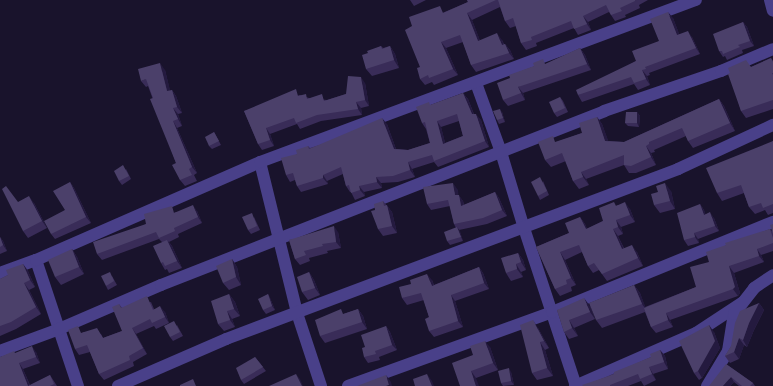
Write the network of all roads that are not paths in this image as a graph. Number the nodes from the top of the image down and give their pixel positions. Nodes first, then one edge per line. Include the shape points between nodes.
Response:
1 (696, 0) edge
2 (770, 0) edge
3 (773, 11) edge
4 (773, 49) edge
5 (476, 84) junction
6 (773, 125) edge
7 (501, 152) junction
8 (260, 162) junction
9 (773, 222) edge
10 (524, 228) junction
11 (280, 238) junction
12 (36, 260) junction
13 (0, 273) edge
14 (773, 275) edge
15 (743, 302) junction
16 (552, 312) junction
17 (297, 313) junction
18 (59, 329) junction
19 (0, 351) edge
20 (78, 386) edge
21 (118, 386) edge
22 (321, 386) edge
23 (348, 386) edge
24 (576, 386) edge
25 (707, 386) edge

1 - 5 street
2 - 3 street
4 - 7 street via 722,71 604,111
5 - 7 street
5 - 8 street
6 - 10 street via 678,169
7 - 10 street
7 - 11 street
8 - 11 street
8 - 12 street
9 - 16 street
10 - 16 street
10 - 17 street
11 - 17 street
11 - 18 street
12 - 13 street
12 - 18 street
14 - 15 street via 754,288
15 - 24 street via 696,333
15 - 25 street via 734,314 728,351
16 - 23 street
16 - 24 street
17 - 21 street via 226,339
17 - 22 street
18 - 19 street
18 - 20 street

